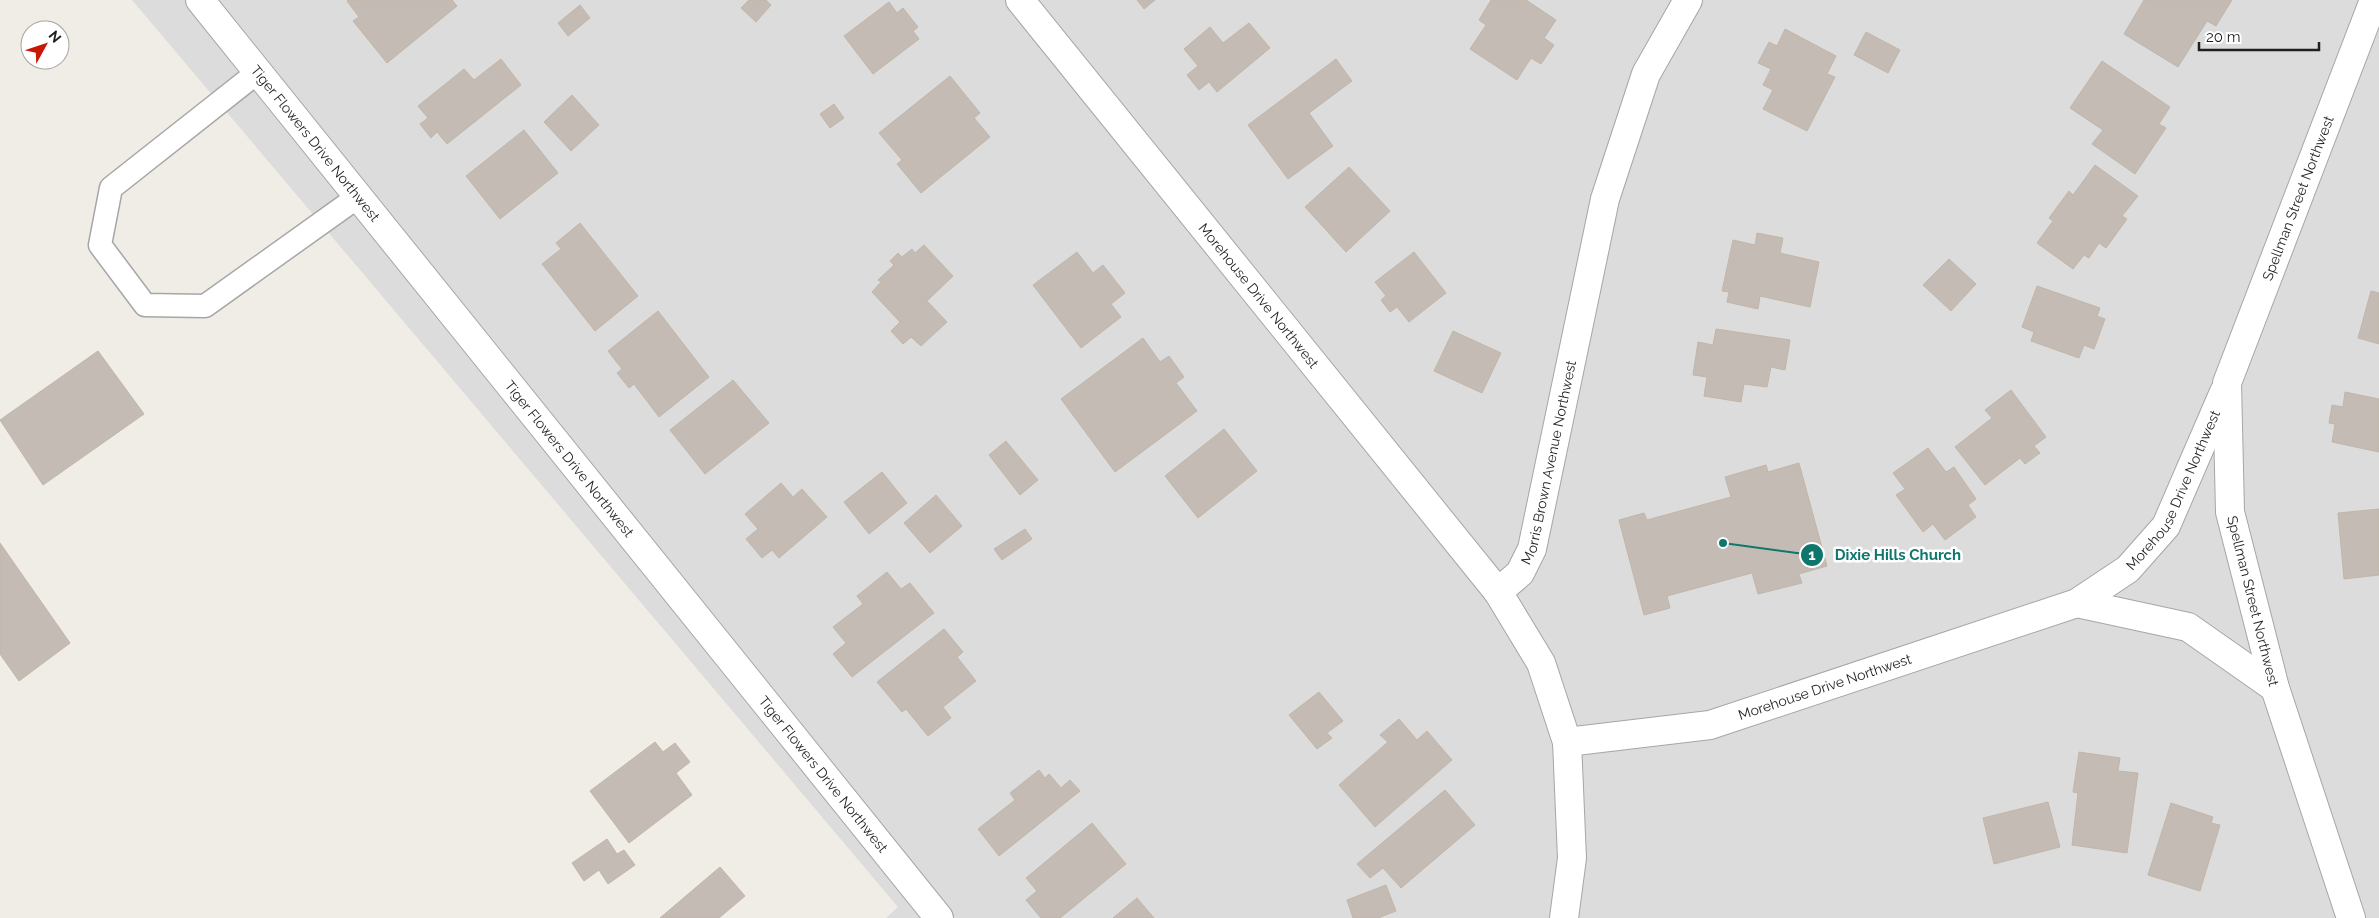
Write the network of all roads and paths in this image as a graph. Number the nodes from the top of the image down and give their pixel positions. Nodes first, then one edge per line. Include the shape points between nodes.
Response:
1 (200, 0) edge
2 (1020, 0) edge
3 (1688, 0) edge
4 (2374, 0) edge
5 (258, 72) junction
6 (359, 196) junction
7 (2227, 382) junction
8 (1498, 592) junction
9 (2077, 603) junction
10 (2275, 688) junction
11 (1567, 742) junction
12 (939, 918) edge
13 (1564, 918) edge
14 (2351, 918) edge

1 - 5 street, Tiger Flowers Drive Northwest
2 - 8 street, Morehouse Drive Northwest
3 - 8 street, Morris Brown Avenue Northwest via 1646,74 1605,199 1532,549 1520,573
4 - 7 street, Spellman Street Northwest
5 - 6 street, Tiger Flowers Drive Northwest
5 - 6 lane via 111,188 100,244 146,305 205,306
6 - 12 street, Tiger Flowers Drive Northwest
7 - 9 street, Morehouse Drive Northwest via 2166,526 2128,569
7 - 10 street, Spellman Street Northwest via 2230,512
8 - 11 street via 1541,663
9 - 10 street via 2188,627
9 - 11 street, Morehouse Drive Northwest via 1710,725
10 - 14 street, Spellman Street Northwest
11 - 13 street via 1572,858

